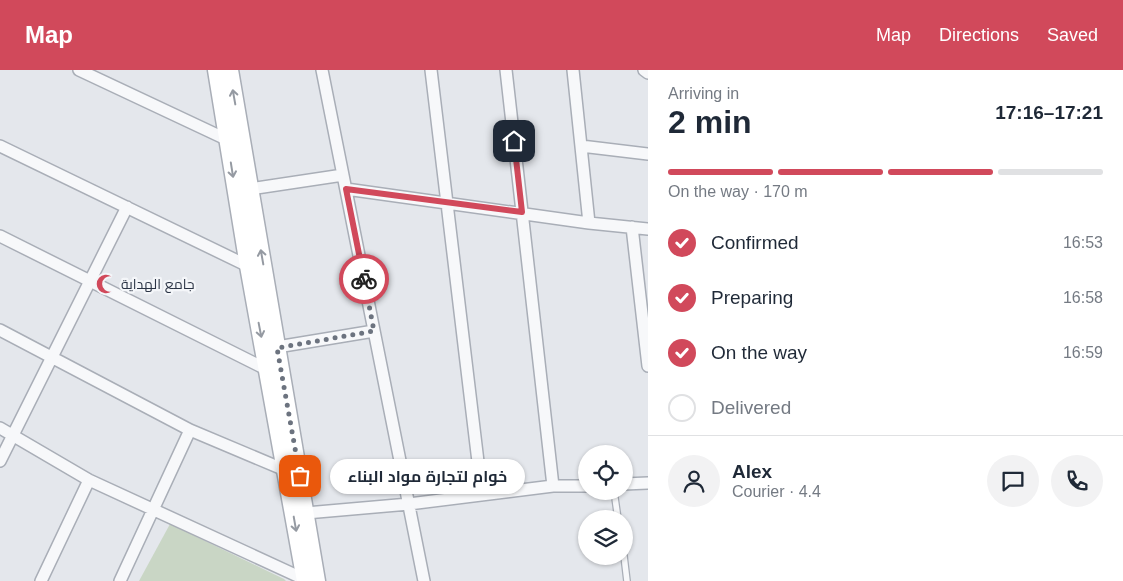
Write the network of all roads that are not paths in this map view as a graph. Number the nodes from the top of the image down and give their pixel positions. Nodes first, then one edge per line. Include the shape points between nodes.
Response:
1 (79, 70) edge
2 (216, 70) edge
3 (230, 70) edge
4 (322, 70) edge
5 (431, 70) edge
6 (506, 70) edge
7 (573, 70) edge
8 (644, 70) edge
9 (648, 73) edge
10 (228, 140) junction
11 (0, 146) edge
12 (581, 146) junction
13 (648, 154) edge
14 (343, 175) junction
15 (346, 189) junction
16 (250, 190) junction
17 (447, 203) junction
18 (127, 207) junction
19 (522, 212) junction
20 (589, 223) junction
21 (632, 227) junction
22 (648, 229) edge
23 (0, 236) edge
24 (248, 266) junction
25 (90, 282) junction
26 (644, 310) edge
27 (0, 330) edge
28 (374, 331) junction
29 (277, 348) junction
30 (52, 358) junction
31 (648, 366) edge
32 (268, 370) junction
33 (0, 428) edge
34 (190, 430) junction
35 (13, 434) junction
36 (0, 461) edge
37 (285, 470) junction
38 (89, 480) junction
39 (648, 483) edge
40 (633, 484) edge
41 (553, 486) junction
42 (578, 486) edge
43 (482, 495) junction
44 (409, 504) junction
45 (152, 511) junction
46 (306, 513) junction
47 (625, 565) edge
48 (41, 581) edge
49 (120, 581) edge
50 (309, 581) edge
51 (424, 581) edge
52 (627, 581) edge

1 - 10 street
2 - 10 main road
16 -> 3 main road
4 - 14 street
5 - 17 street
6 - 19 street
7 - 12 street
8 - 9 street
10 -> 24 main road
11 - 18 street
12 - 13 street
12 - 20 street
14 - 15 street
14 - 16 street
15 - 17 street
15 - 28 street
29 -> 16 main road
17 - 19 street
17 - 43 street
18 - 24 street
18 - 25 street
19 - 20 street
19 - 41 street
20 - 21 street
21 - 22 street
21 - 26 street
23 - 25 street
24 -> 32 main road
25 - 30 street
25 - 32 street
26 - 31 street
27 - 30 street
28 - 29 street
28 - 44 street
29 - 46 main road
30 - 34 street
30 - 35 street
32 - 37 main road
33 - 35 street
34 - 37 street
34 - 45 street
35 - 36 street
35 - 38 street
37 -> 50 main road
38 - 45 street
38 - 48 street
39 - 40 street
41 - 42 street
41 - 43 street
43 - 44 street
44 - 46 street
44 - 51 street
45 - 49 street
45 - 50 street
46 - 50 main road
47 - 52 lane

